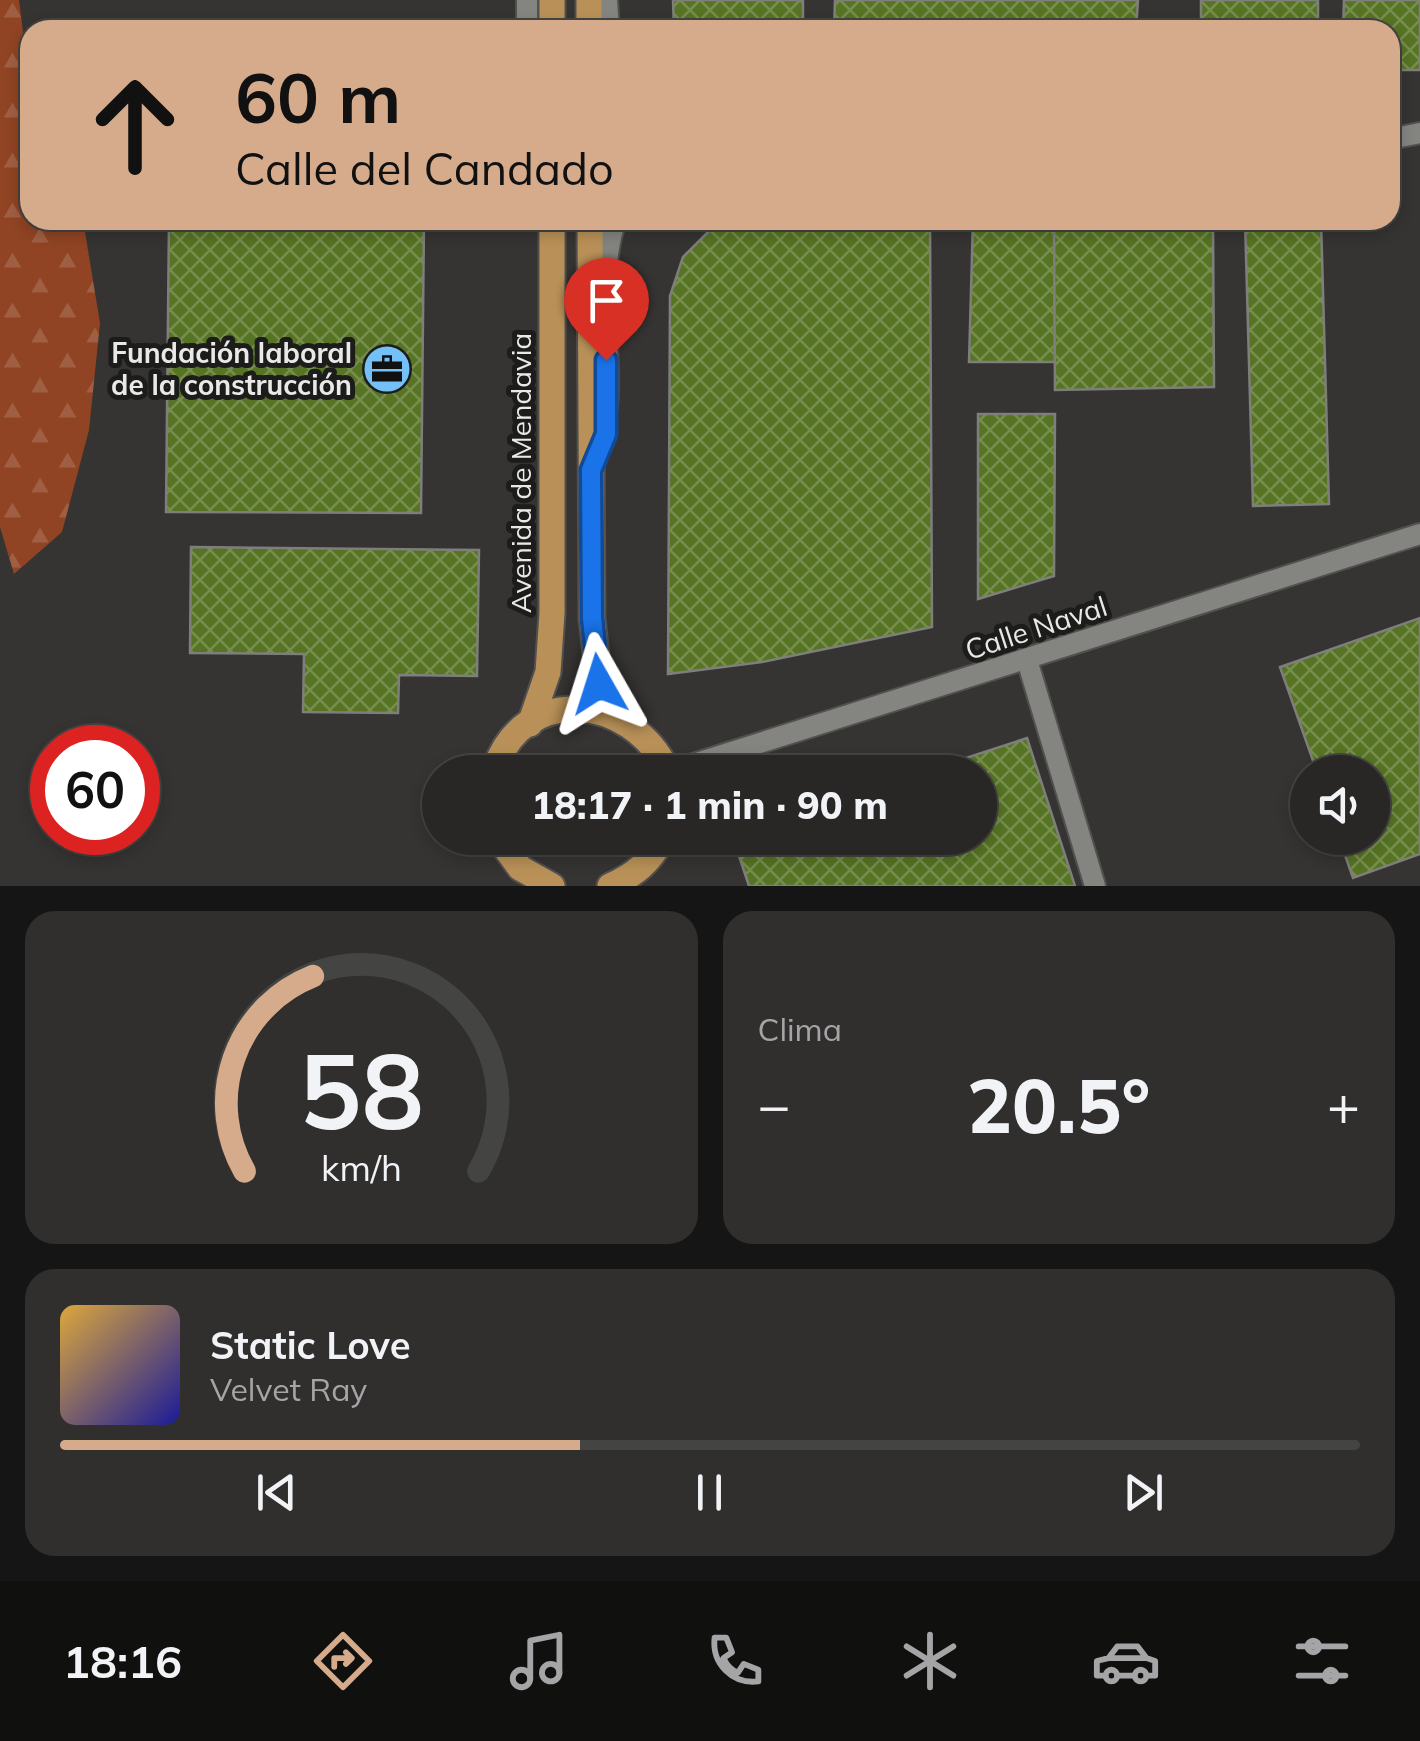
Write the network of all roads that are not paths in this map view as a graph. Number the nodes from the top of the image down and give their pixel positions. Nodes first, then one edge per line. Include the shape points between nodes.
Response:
1 (552, 230) edge
2 (590, 230) edge
3 (612, 230) edge
4 (591, 470) junction
5 (1420, 534) edge
6 (1027, 660) junction
7 (621, 718) junction
8 (530, 724) junction
9 (503, 755) edge
10 (657, 755) edge
11 (722, 755) edge
12 (510, 855) edge
13 (654, 855) edge
14 (623, 883) edge
15 (546, 885) edge
16 (1094, 886) edge

1 - 8 main road, Avenida de Mendavia via 552,613 548,672
2 - 4 main road
3 - 4 street via 606,434
4 - 7 main road via 599,684
5 - 6 street, Calle Naval
6 - 11 street, Calle Naval
6 - 16 street
7 - 8 main road via 590,709 559,711
7 - 10 main road via 642,731
8 - 9 main road
12 - 15 main road
13 - 14 main road

